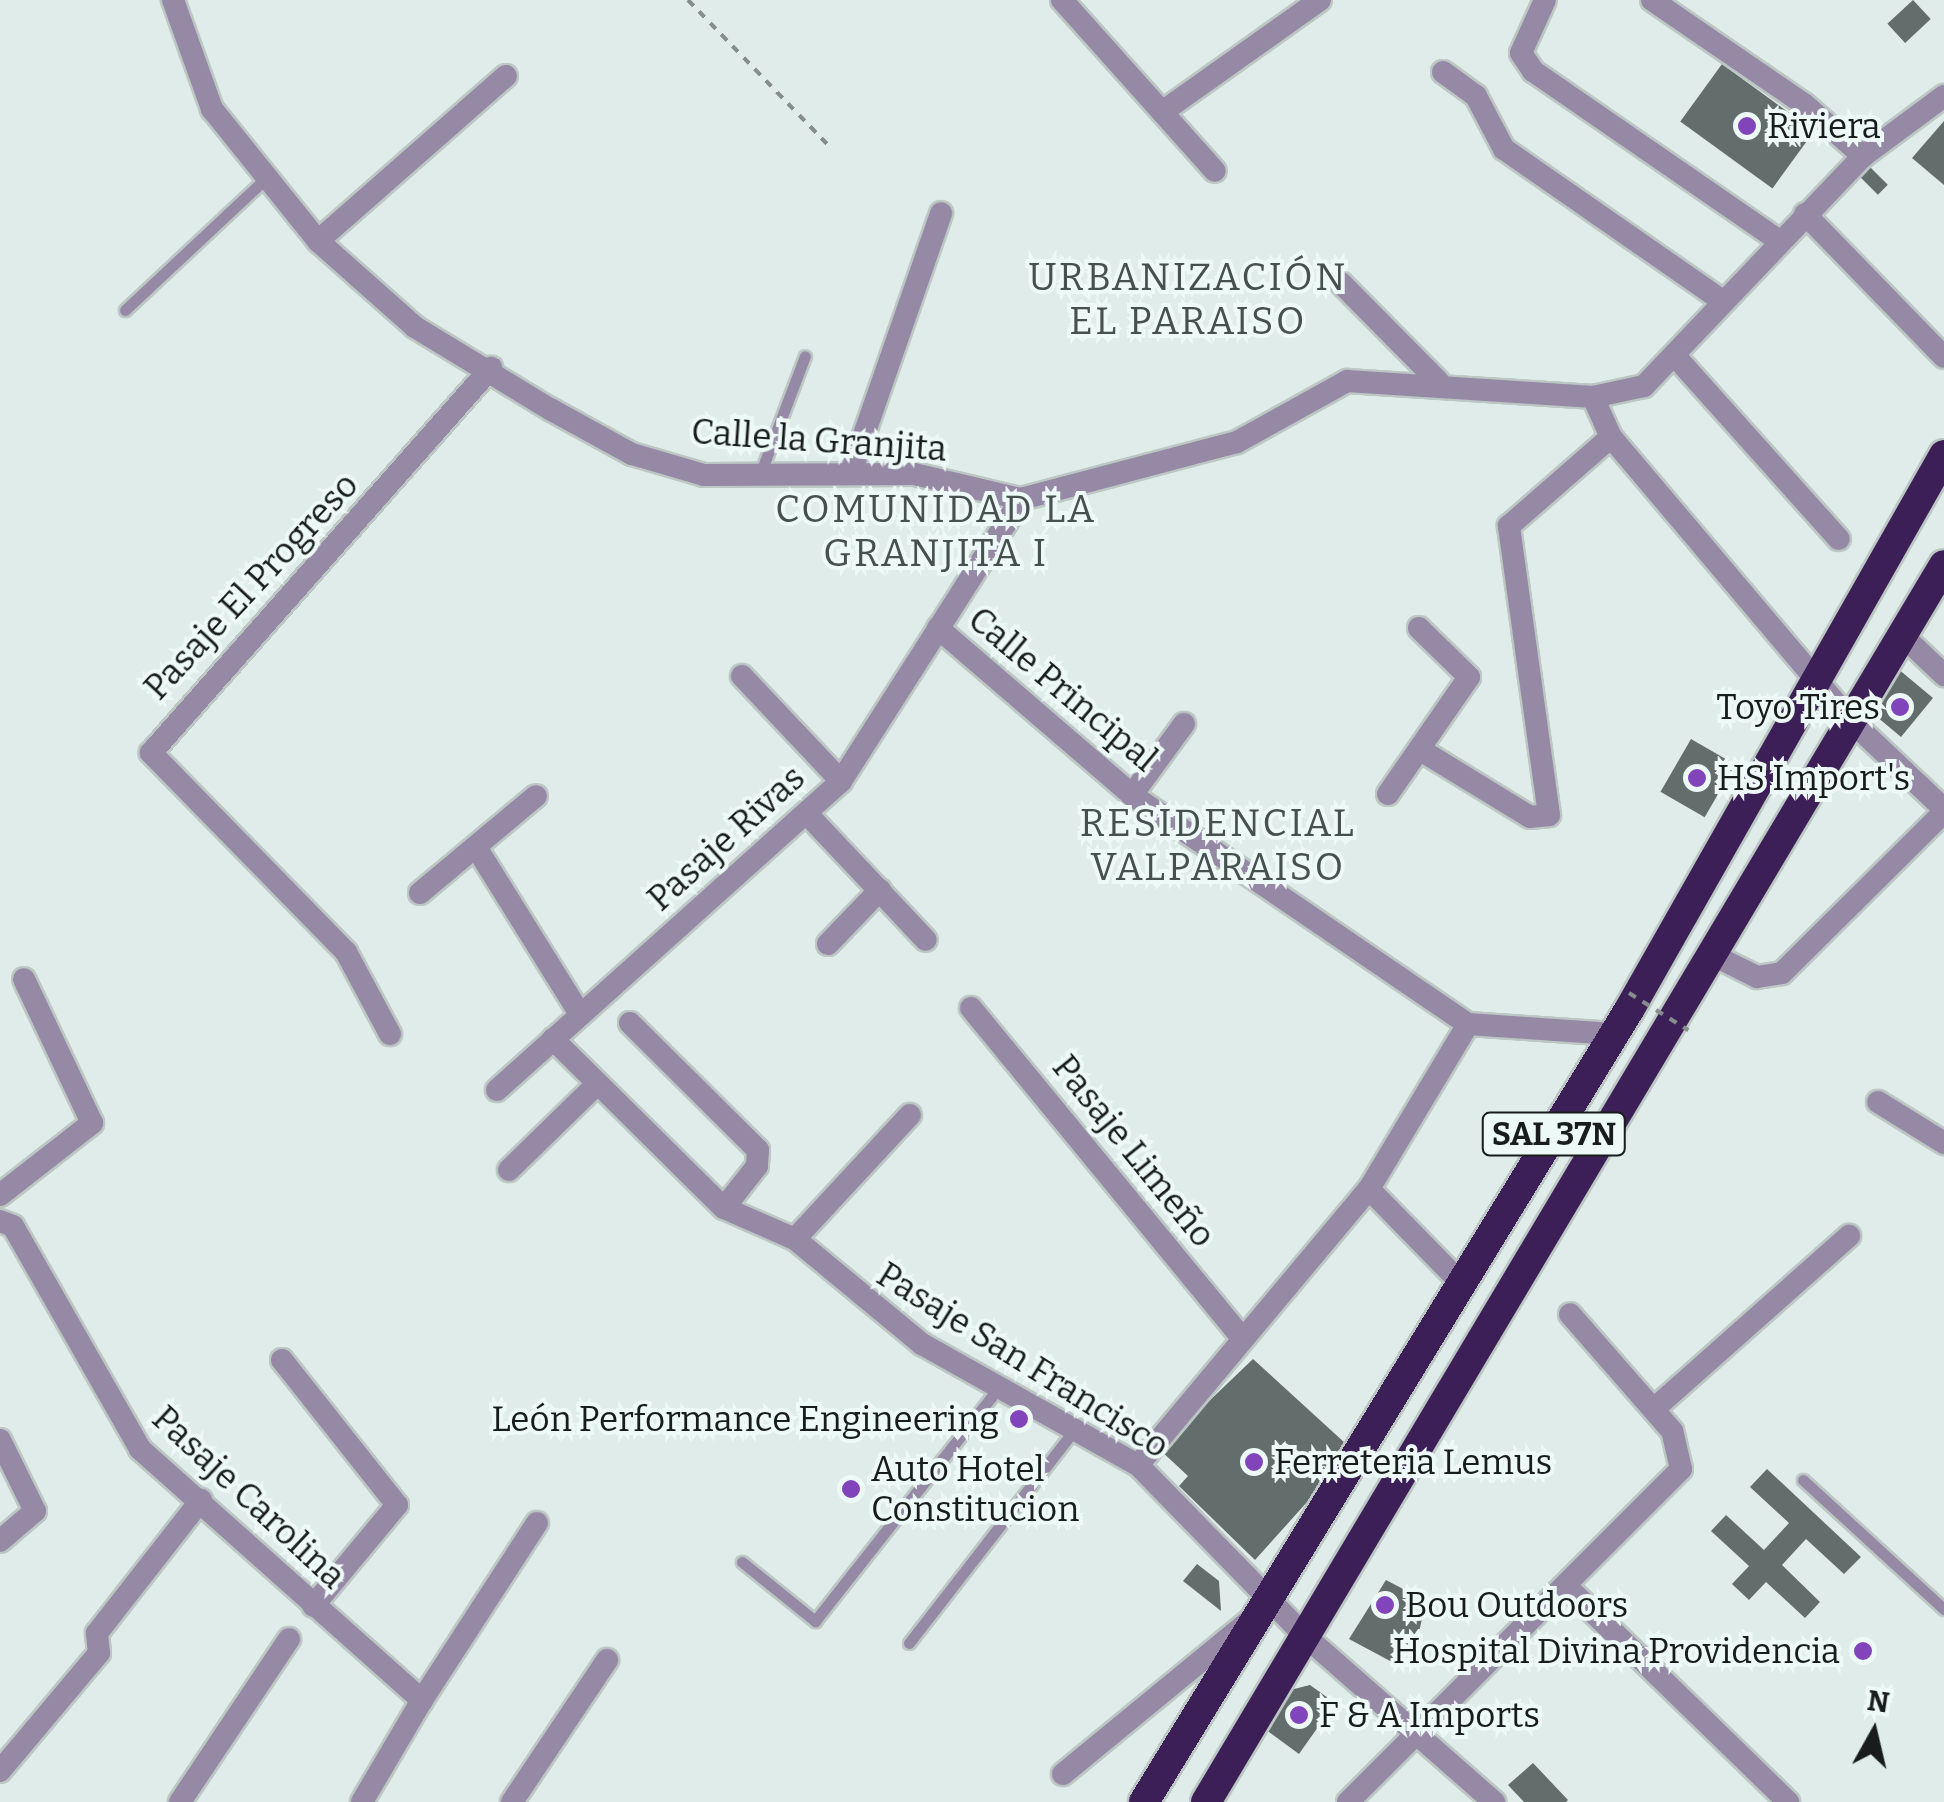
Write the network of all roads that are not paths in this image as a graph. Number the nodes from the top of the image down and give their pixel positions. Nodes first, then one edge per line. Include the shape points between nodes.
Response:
1 (173, 0) edge
2 (1062, 0) edge
3 (1320, 0) edge
4 (1545, 0) edge
5 (1652, 0) edge
6 (1444, 72) dead end
7 (506, 76) dead end
8 (1944, 96) edge
9 (1165, 110) junction
10 (1862, 156) junction
11 (1216, 171) dead end
12 (266, 178) junction
13 (941, 212) dead end
14 (1805, 214) junction
15 (1779, 241) junction
16 (318, 242) junction
17 (1342, 283) dead end
18 (1721, 300) junction
19 (125, 310) dead end
20 (805, 356) dead end
21 (1676, 358) junction
22 (1944, 358) edge
23 (491, 368) junction
24 (1438, 381) junction
25 (1593, 397) junction
26 (1611, 436) junction
27 (1944, 455) edge
28 (852, 472) junction
29 (759, 477) junction
30 (1021, 498) junction
31 (1838, 539) dead end
32 (1944, 565) edge
33 (938, 628) junction
34 (1419, 628) dead end
35 (1903, 636) junction
36 (1944, 674) edge
37 (742, 676) dead end
38 (1822, 679) junction
39 (1851, 720) junction
40 (1184, 724) dead end
41 (1419, 750) junction
42 (841, 781) junction
43 (1388, 794) dead end
44 (536, 796) dead end
45 (1132, 796) junction
46 (1944, 811) edge
47 (809, 816) junction
48 (476, 847) junction
49 (880, 890) junction
50 (420, 893) dead end
51 (926, 940) dead end
52 (828, 944) dead end
53 (1717, 957) junction
54 (24, 979) dead end
55 (971, 1008) dead end
56 (580, 1014) junction
57 (630, 1023) dead end
58 (1468, 1024) junction
59 (390, 1034) dead end
60 (1614, 1034) junction
61 (553, 1039) junction
62 (597, 1084) junction
63 (497, 1090) dead end
64 (1878, 1102) dead end
65 (910, 1115) dead end
66 (1944, 1143) edge
67 (509, 1170) dead end
68 (1368, 1189) junction
69 (0, 1195) edge
70 (724, 1208) junction
71 (0, 1220) edge
72 (1848, 1236) dead end
73 (795, 1240) junction
74 (1462, 1284) junction
75 (1570, 1314) dead end
76 (1243, 1339) junction
77 (282, 1360) dead end
78 (1000, 1386) junction
79 (1654, 1409) junction
80 (1075, 1429) junction
81 (0, 1440) edge
82 (1138, 1465) junction
83 (1804, 1480) dead end
84 (201, 1500) junction
85 (537, 1523) dead end
86 (0, 1541) edge
87 (742, 1562) dead end
88 (1566, 1586) junction
89 (312, 1606) junction
90 (1261, 1606) junction
91 (1944, 1609) edge
92 (1306, 1636) junction
93 (288, 1639) dead end
94 (910, 1643) dead end
95 (607, 1660) dead end
96 (422, 1700) junction
97 (1420, 1728) junction
98 (0, 1770) edge
99 (1062, 1774) dead end
100 (364, 1801) edge
101 (180, 1802) edge
102 (512, 1802) edge
103 (1144, 1802) edge
104 (1206, 1802) edge
105 (1348, 1802) edge
106 (1494, 1802) edge
107 (1788, 1802) edge

1 - 12 street, Calle la Granjita via 212,109
2 - 9 street
3 - 9 street
4 - 15 street via 1521,53 1533,71
5 - 10 street via 1804,104
6 - 18 street via 1476,96 1504,149
7 - 16 street
8 - 10 street, Calle la Granjita
9 - 11 street
10 - 14 street, Calle la Granjita
12 - 16 street, Calle la Granjita
12 - 19 lane
13 - 28 street
14 - 15 street, Calle la Granjita
14 - 22 street
15 - 18 street, Calle la Granjita
16 - 23 street, Calle la Granjita via 415,327
17 - 24 street
18 - 21 street, Calle la Granjita
20 - 29 lane
21 - 25 street, Calle la Granjita via 1644,386
21 - 31 street
23 - 29 street, Calle la Granjita via 632,454 704,475
23 - 59 street, Pasaje El Progreso via 151,753 346,952
24 - 25 street, Calle la Granjita
24 - 30 street, Calle la Granjita via 1347,381 1237,442
25 - 26 street
26 - 38 street
26 - 41 street via 1509,526 1549,815 1530,817
27 - 38 highway, SAL 37N
28 - 29 street, Calle la Granjita
28 - 30 street, Calle la Granjita via 914,474
30 - 33 street, Pasaje Rivas
32 - 35 highway, SAL 37N
33 - 42 street, Pasaje Rivas
33 - 45 street, Calle Principal
34 - 41 street via 1468,677
35 - 36 street
35 - 39 highway, SAL 37N
37 - 42 street
38 - 39 street
38 - 60 highway, SAL 37N
39 - 46 street
39 - 53 highway, SAL 37N
40 - 45 street
41 - 43 street
42 - 47 street, Pasaje Rivas
44 - 48 street
45 - 58 street, Calle Principal
46 - 53 street via 1782,973 1756,978
47 - 49 street
47 - 56 street, Pasaje Rivas
48 - 50 street
48 - 56 street
49 - 51 street
49 - 52 street
53 - 92 highway, SAL 37N
54 - 69 street via 92,1123
55 - 76 street, Pasaje Limeño
56 - 61 street, Pasaje Rivas
57 - 70 street via 758,1150 757,1166
58 - 60 street
58 - 68 street
60 - 74 highway, SAL 37N
61 - 62 street, Pasaje San Francisco
61 - 63 street, Pasaje Rivas
62 - 67 street
62 - 70 street, Pasaje San Francisco
64 - 66 street
65 - 73 street
68 - 74 street
68 - 76 street
70 - 73 street, Pasaje San Francisco
71 - 84 street, Pasaje Carolina via 13,1226 106,1403 140,1449
72 - 79 street
73 - 78 street, Pasaje San Francisco via 868,1306
74 - 90 highway, SAL 37N
75 - 79 street
76 - 82 street
77 - 89 street via 397,1505
78 - 80 street, Pasaje San Francisco
78 - 87 lane via 815,1621
79 - 88 street via 1672,1431 1682,1470
80 - 82 street, Pasaje San Francisco
80 - 94 lane
81 - 86 street via 36,1511
82 - 90 street, Pasaje San Francisco
83 - 91 lane
84 - 89 street, Pasaje Carolina
84 - 98 street via 96,1633 99,1654
85 - 96 street
88 - 97 street
88 - 107 street
89 - 96 street, Pasaje Carolina
90 - 92 street, Pasaje San Francisco
90 - 99 street
90 - 103 highway, SAL 37N
92 - 97 street, Pasaje San Francisco
92 - 104 highway, SAL 37N
93 - 101 street
95 - 102 street
96 - 100 street
97 - 105 street
97 - 106 street, Pasaje San Francisco

